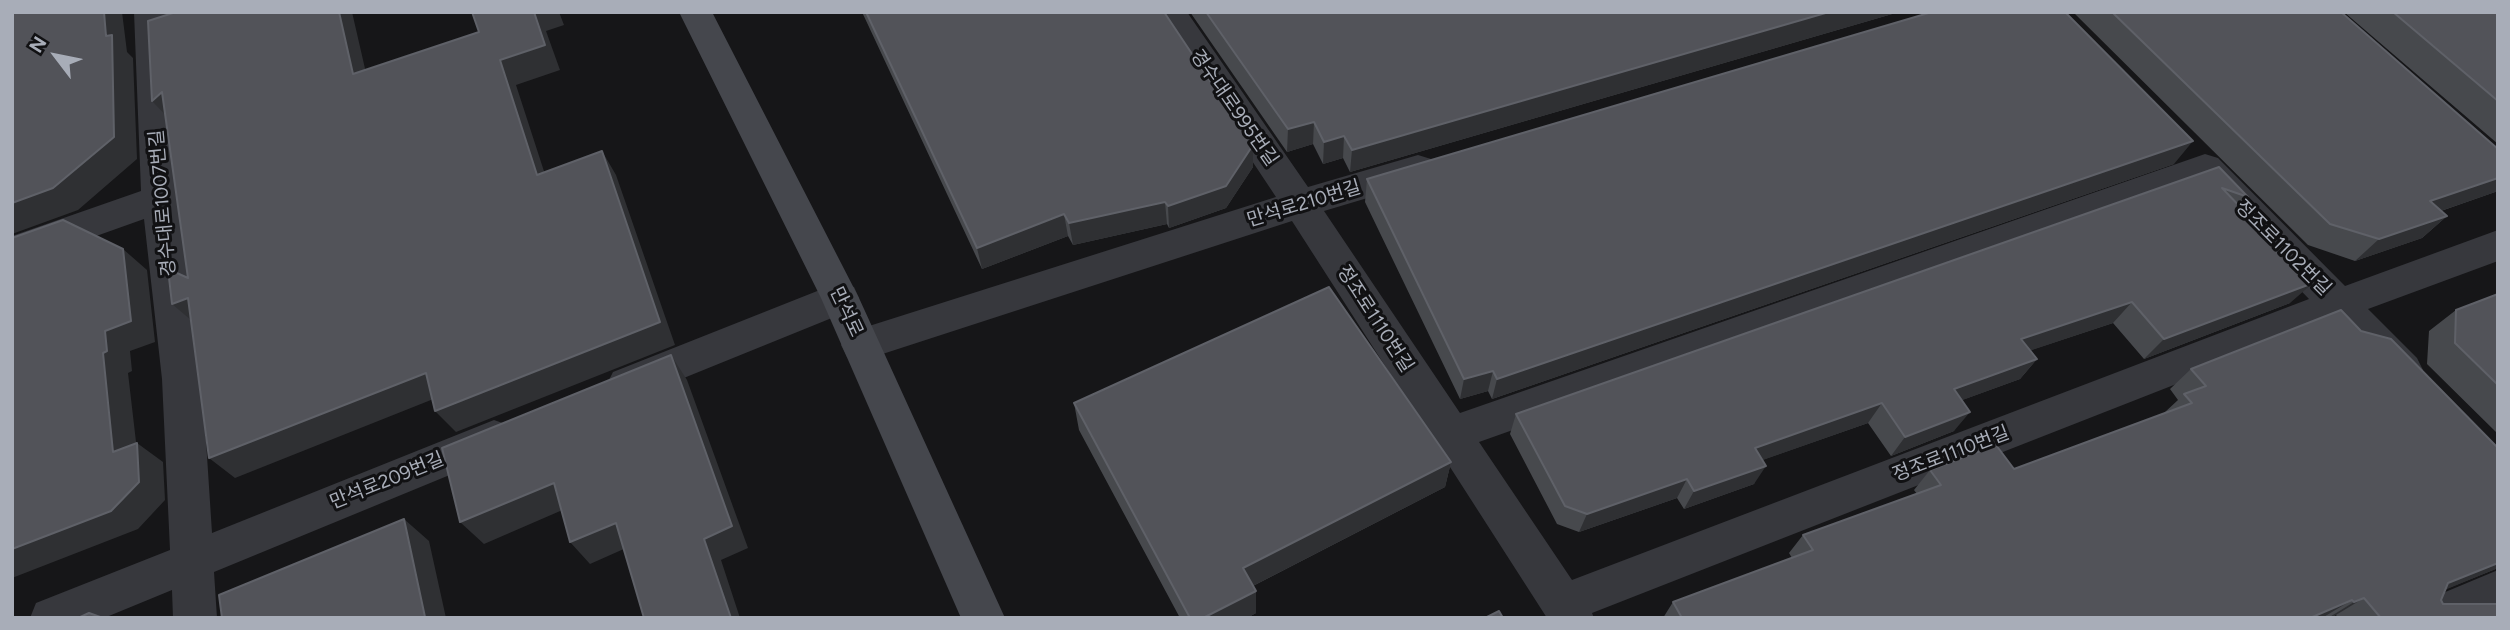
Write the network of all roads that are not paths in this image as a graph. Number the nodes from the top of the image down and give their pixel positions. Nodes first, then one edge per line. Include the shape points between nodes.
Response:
1 (150, 12) edge
2 (695, 12) edge
3 (1168, 12) edge
4 (2177, 140) edge
5 (1446, 161) edge
6 (2206, 170) junction
7 (160, 199) junction
8 (1300, 204) junction
9 (2498, 245) edge
10 (12, 251) edge
11 (840, 298) junction
12 (2339, 304) junction
13 (861, 345) junction
14 (2423, 390) edge
15 (593, 398) edge
16 (528, 424) edge
17 (1450, 434) junction
18 (192, 561) junction
19 (2498, 590) edge
20 (1568, 611) edge
21 (52, 618) edge
22 (195, 618) edge
23 (983, 618) edge
24 (2435, 618) edge

1 - 7 street, 경수대로1007번길
2 - 11 main road, 만석로
3 - 8 street, 경수대로995번길
4 - 6 street, 정조로1102번길
5 - 8 street, 만석로210번길
6 - 12 street, 정조로1102번길
6 - 17 street
7 - 10 street
7 - 18 street, 경수대로1007번길 via 182,379
8 - 13 street, 만석로210번길
8 - 17 street, 정조로1110번길
9 - 12 street, 정조로1102번길
11 - 13 main road, 만석로
11 - 15 street
12 - 14 street, 정조로1102번길
12 - 20 street, 정조로1110번길
13 - 23 main road, 만석로
16 - 18 street, 만석로209번길
17 - 20 street, 정조로1110번길
18 - 21 street, 만석로209번길
18 - 22 street, 경수대로1007번길
19 - 24 street

